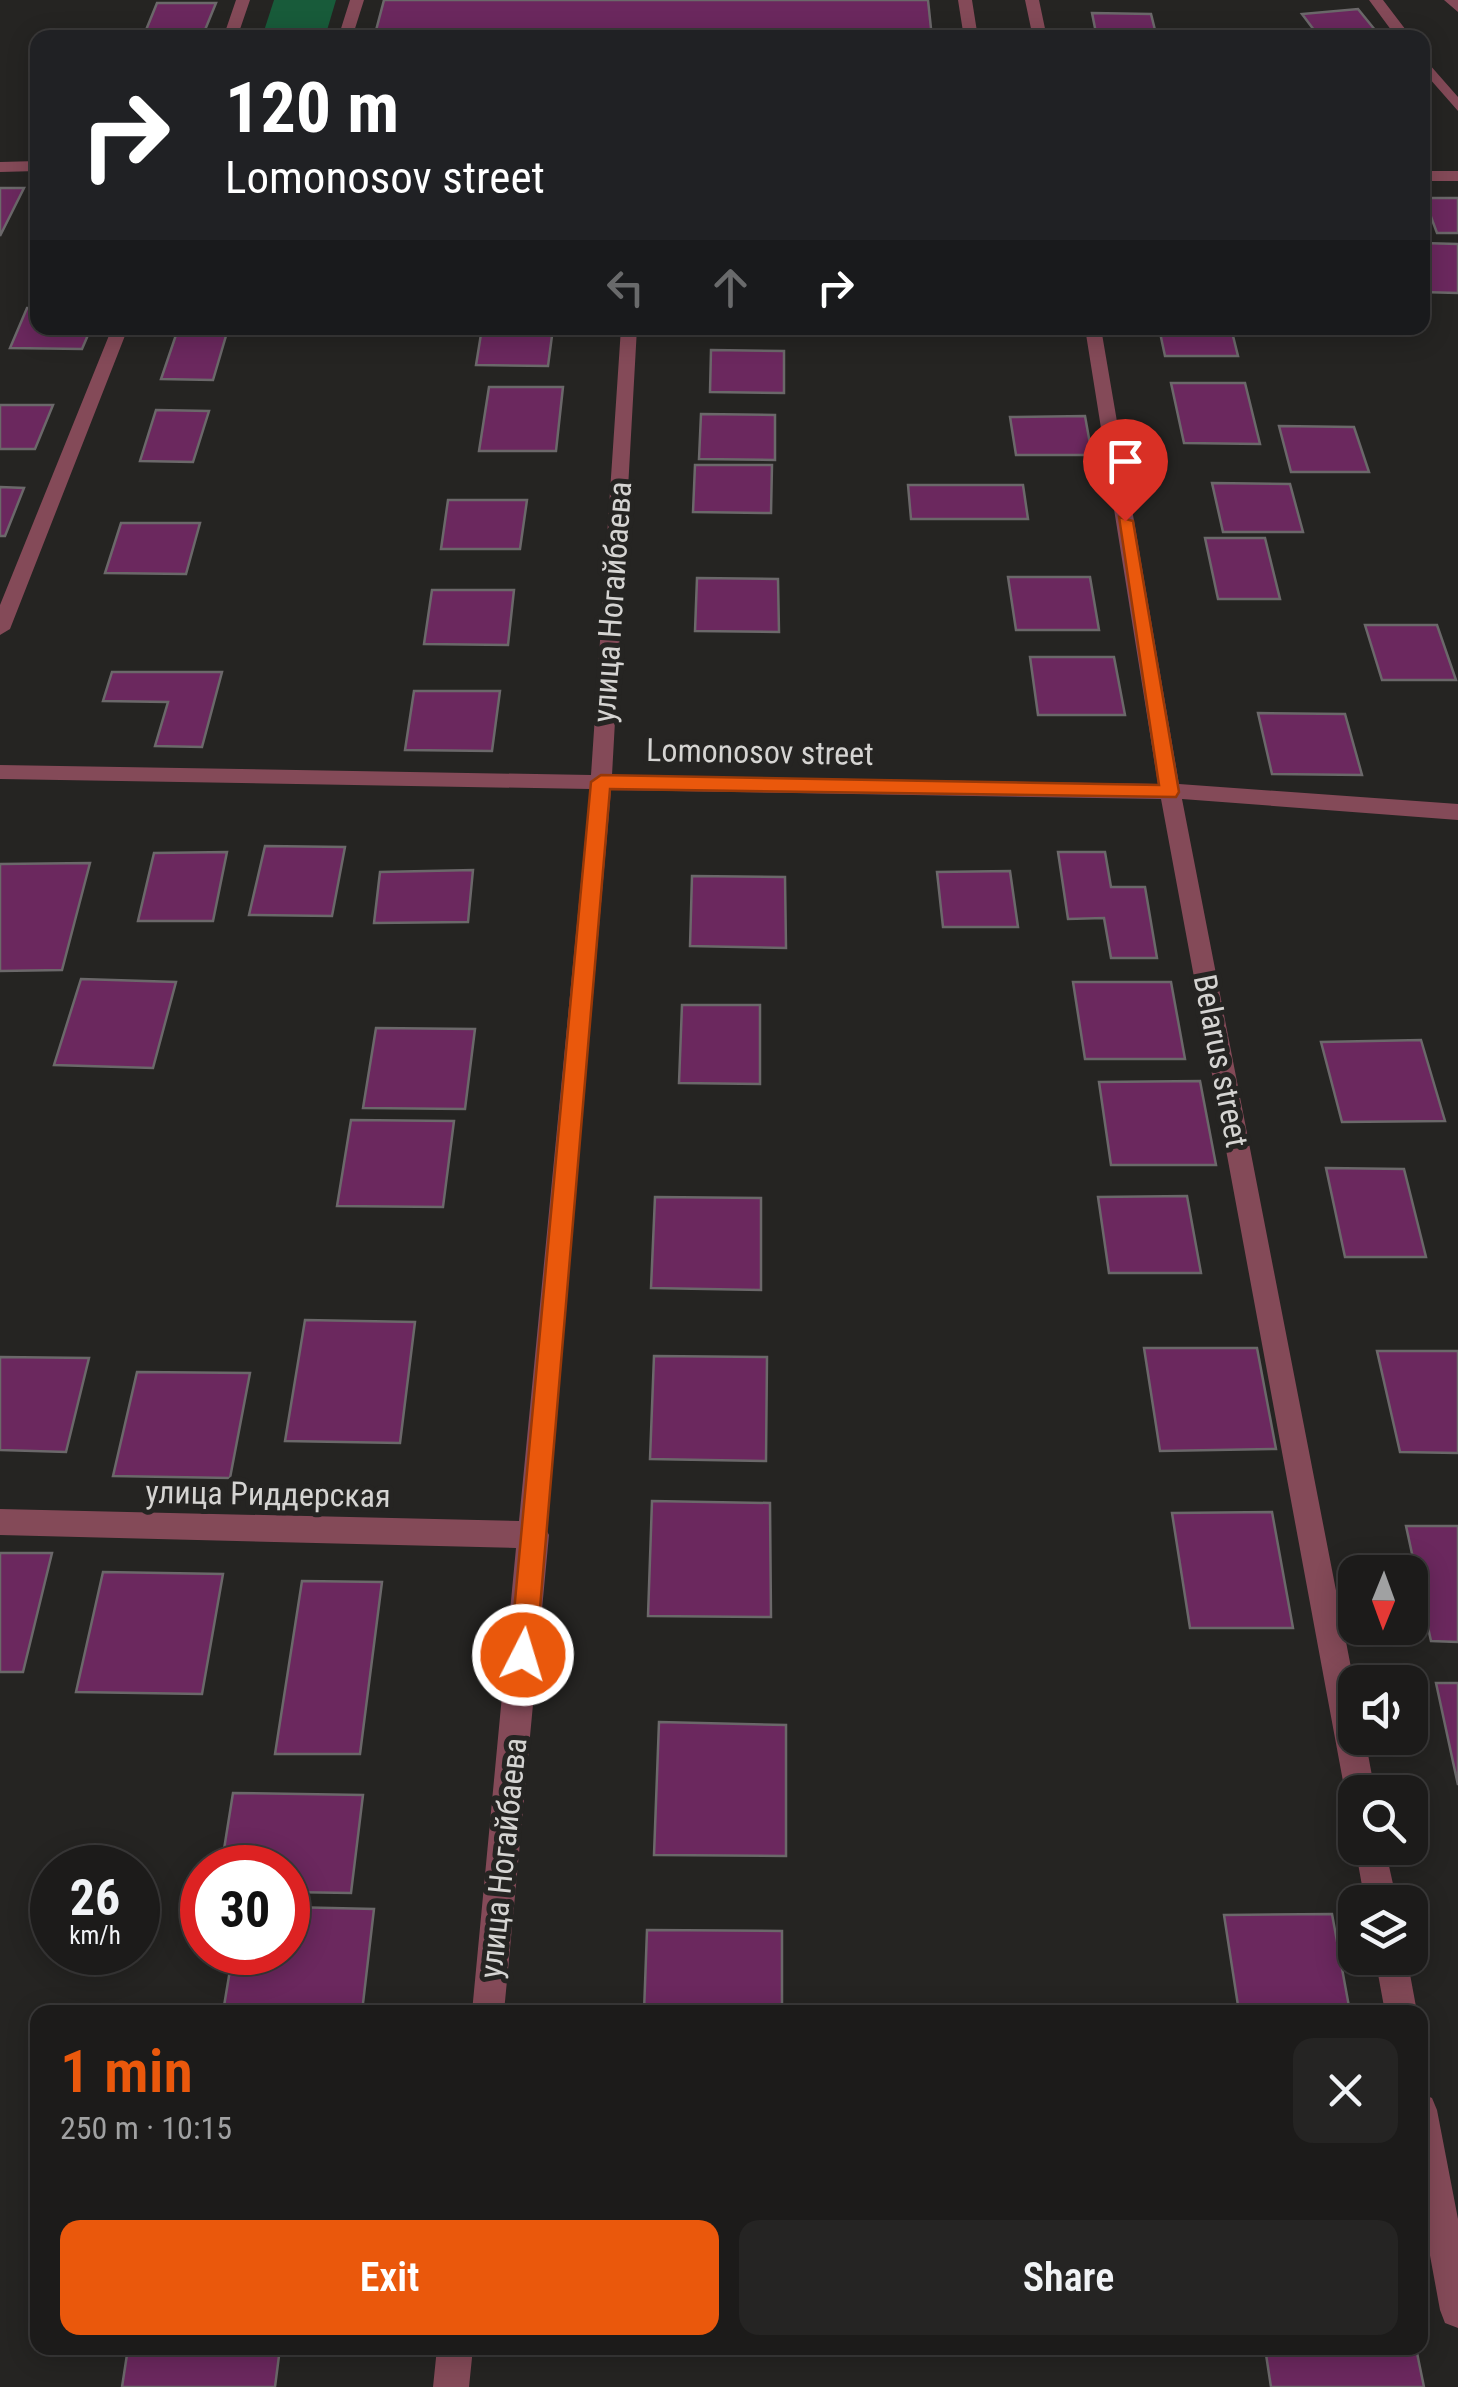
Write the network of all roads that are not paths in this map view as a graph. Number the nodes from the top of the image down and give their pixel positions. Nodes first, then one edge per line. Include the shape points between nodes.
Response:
1 (243, 0) edge
2 (357, 0) edge
3 (965, 0) edge
4 (1032, 0) edge
5 (1376, 0) edge
6 (1451, 0) edge
7 (1458, 8) edge
8 (233, 30) edge
9 (348, 30) edge
10 (969, 30) edge
11 (1038, 30) edge
12 (1399, 30) edge
13 (1430, 70) edge
14 (1458, 107) edge
15 (30, 166) edge
16 (0, 167) edge
17 (1430, 176) edge
18 (1458, 176) edge
19 (117, 335) edge
20 (629, 335) edge
21 (1094, 335) edge
22 (0, 629) edge
23 (0, 772) edge
24 (601, 782) junction
25 (1170, 792) junction
26 (1458, 812) edge
27 (0, 1522) edge
28 (534, 1536) junction
29 (1357, 1775) edge
30 (1394, 1975) edge
31 (489, 2005) edge
32 (1401, 2005) edge
33 (1428, 2152) edge
34 (1458, 2310) edge
35 (454, 2355) edge
36 (451, 2387) edge

1 - 8 street
2 - 9 street
3 - 10 street
4 - 11 street
5 - 12 street
6 - 7 street
13 - 14 street
15 - 16 street
17 - 18 street
19 - 22 street
20 - 24 street, улица Ногайбаева
21 - 25 street, Belarus street
23 - 24 street, Lomonosov street
24 - 25 street, Lomonosov street
24 - 28 street, улица Ногайбаева
25 - 26 street, Lomonosov street
25 - 29 street, Belarus street
27 - 28 street, улица Риддерская
28 - 31 street, улица Ногайбаева
30 - 32 street
33 - 34 street
35 - 36 street

